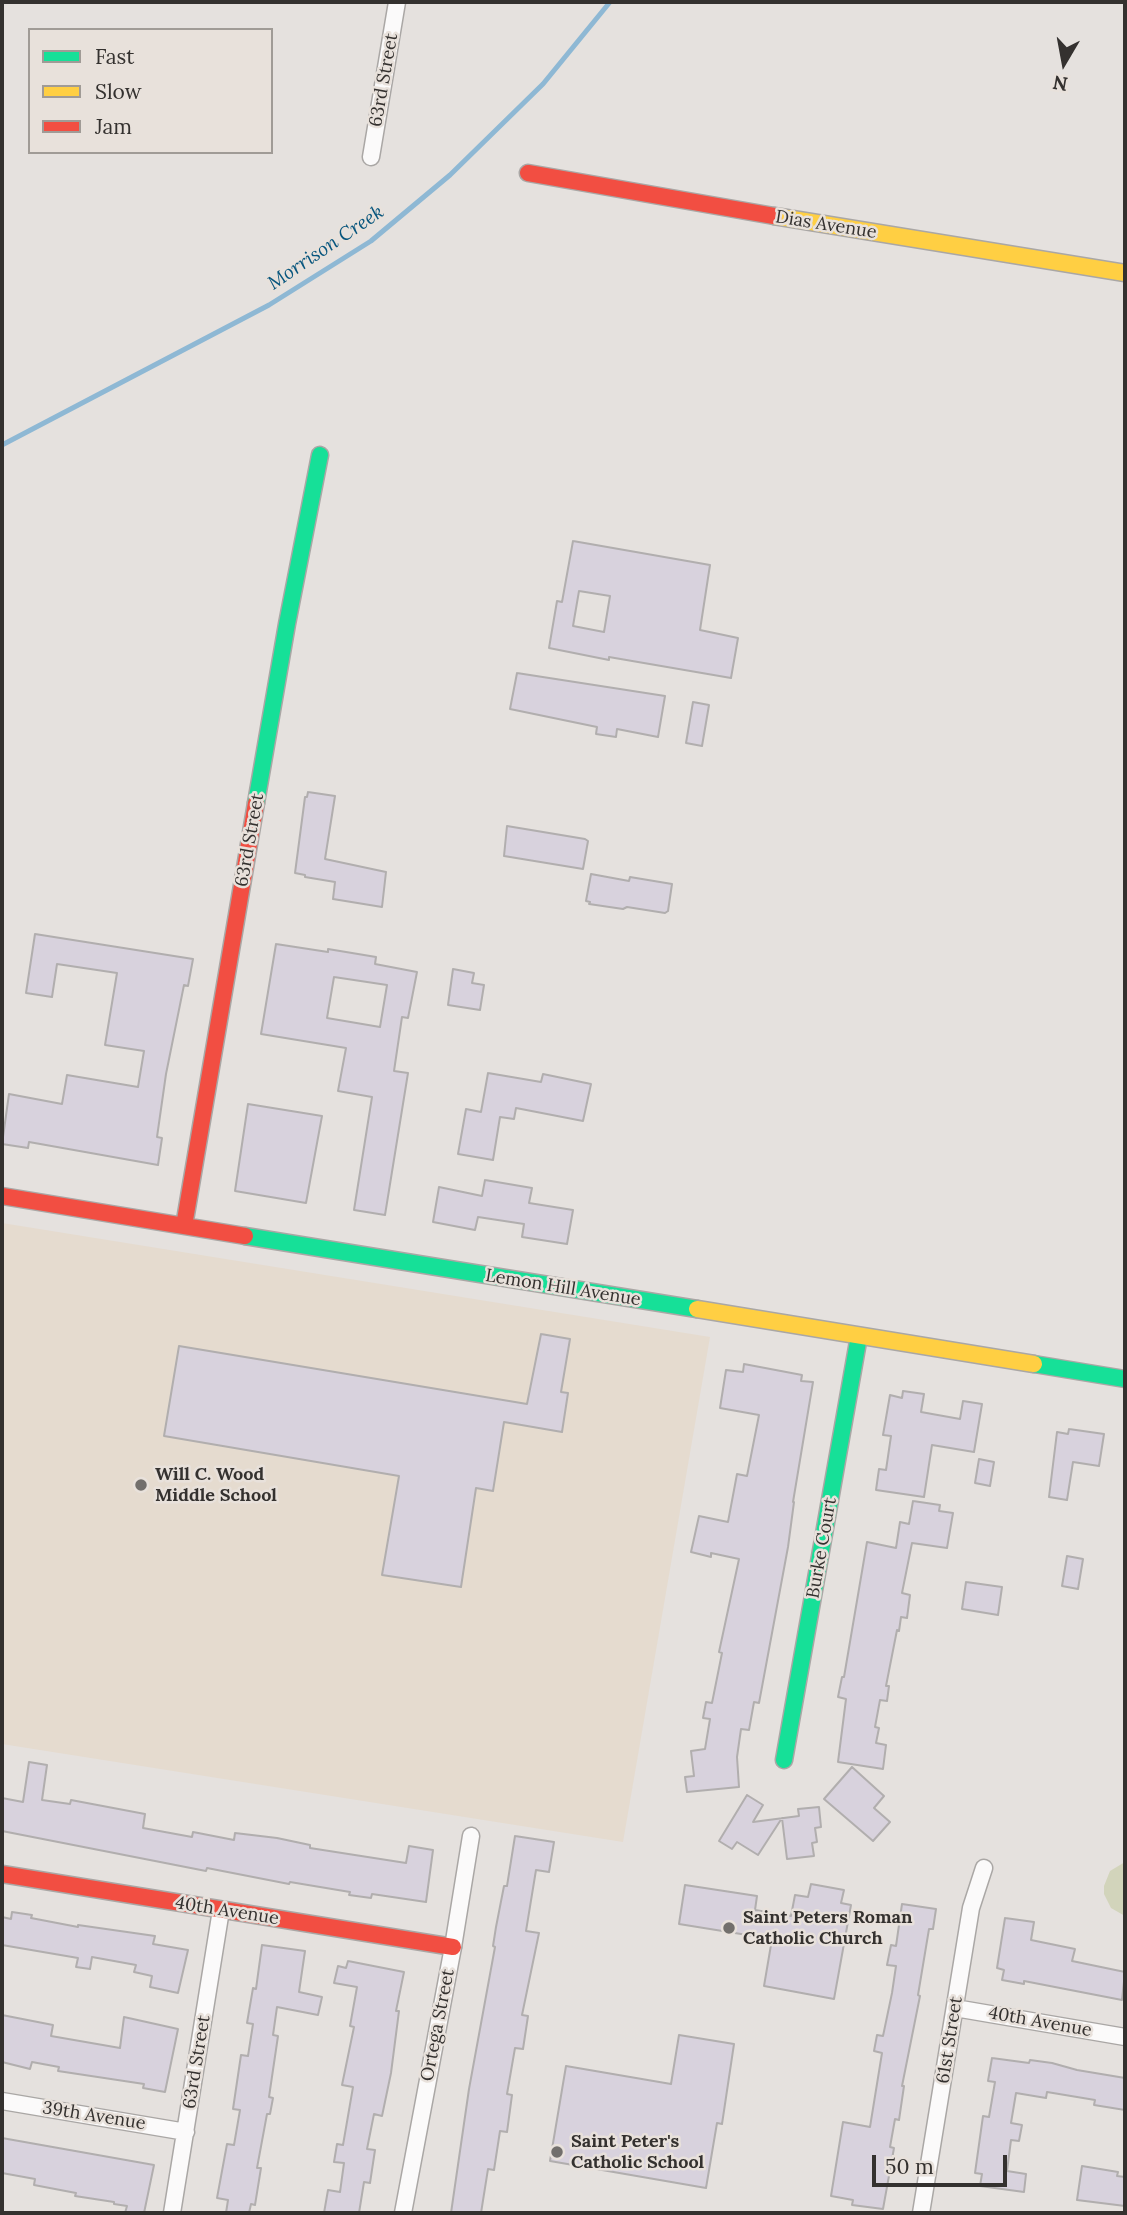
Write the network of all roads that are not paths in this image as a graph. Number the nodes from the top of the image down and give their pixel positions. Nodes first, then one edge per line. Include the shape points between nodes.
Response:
1 (397, 2) edge
2 (370, 158) dead end
3 (528, 173) dead end
4 (1125, 273) edge
5 (320, 455) dead end
6 (2, 1196) edge
7 (184, 1226) junction
8 (859, 1336) junction
9 (1125, 1378) edge
10 (784, 1760) dead end
11 (471, 1836) dead end
12 (984, 1868) dead end
13 (2, 1874) edge
14 (220, 1910) junction
15 (453, 1947) junction
16 (955, 2007) junction
17 (1125, 2037) edge
18 (2, 2101) edge
19 (186, 2132) junction
20 (173, 2213) edge
21 (403, 2213) edge
22 (925, 2213) edge

1 - 2 street, 63rd Street
3 - 4 street, Dias Avenue
5 - 7 street, 63rd Street
6 - 7 street, Lemon Hill Avenue
7 - 8 street, Lemon Hill Avenue
8 - 9 street, Lemon Hill Avenue
8 - 10 street, Burke Court
11 - 15 street, Ortega Street
12 - 16 street, 61st Street via 971,1908
13 - 14 street, 40th Avenue
14 - 15 street, 40th Avenue
14 - 19 street, 63rd Street
15 - 21 street, Ortega Street
16 - 17 street, 40th Avenue
16 - 22 street, 61st Street
18 - 19 street, 39th Avenue
19 - 20 street, 63rd Street

